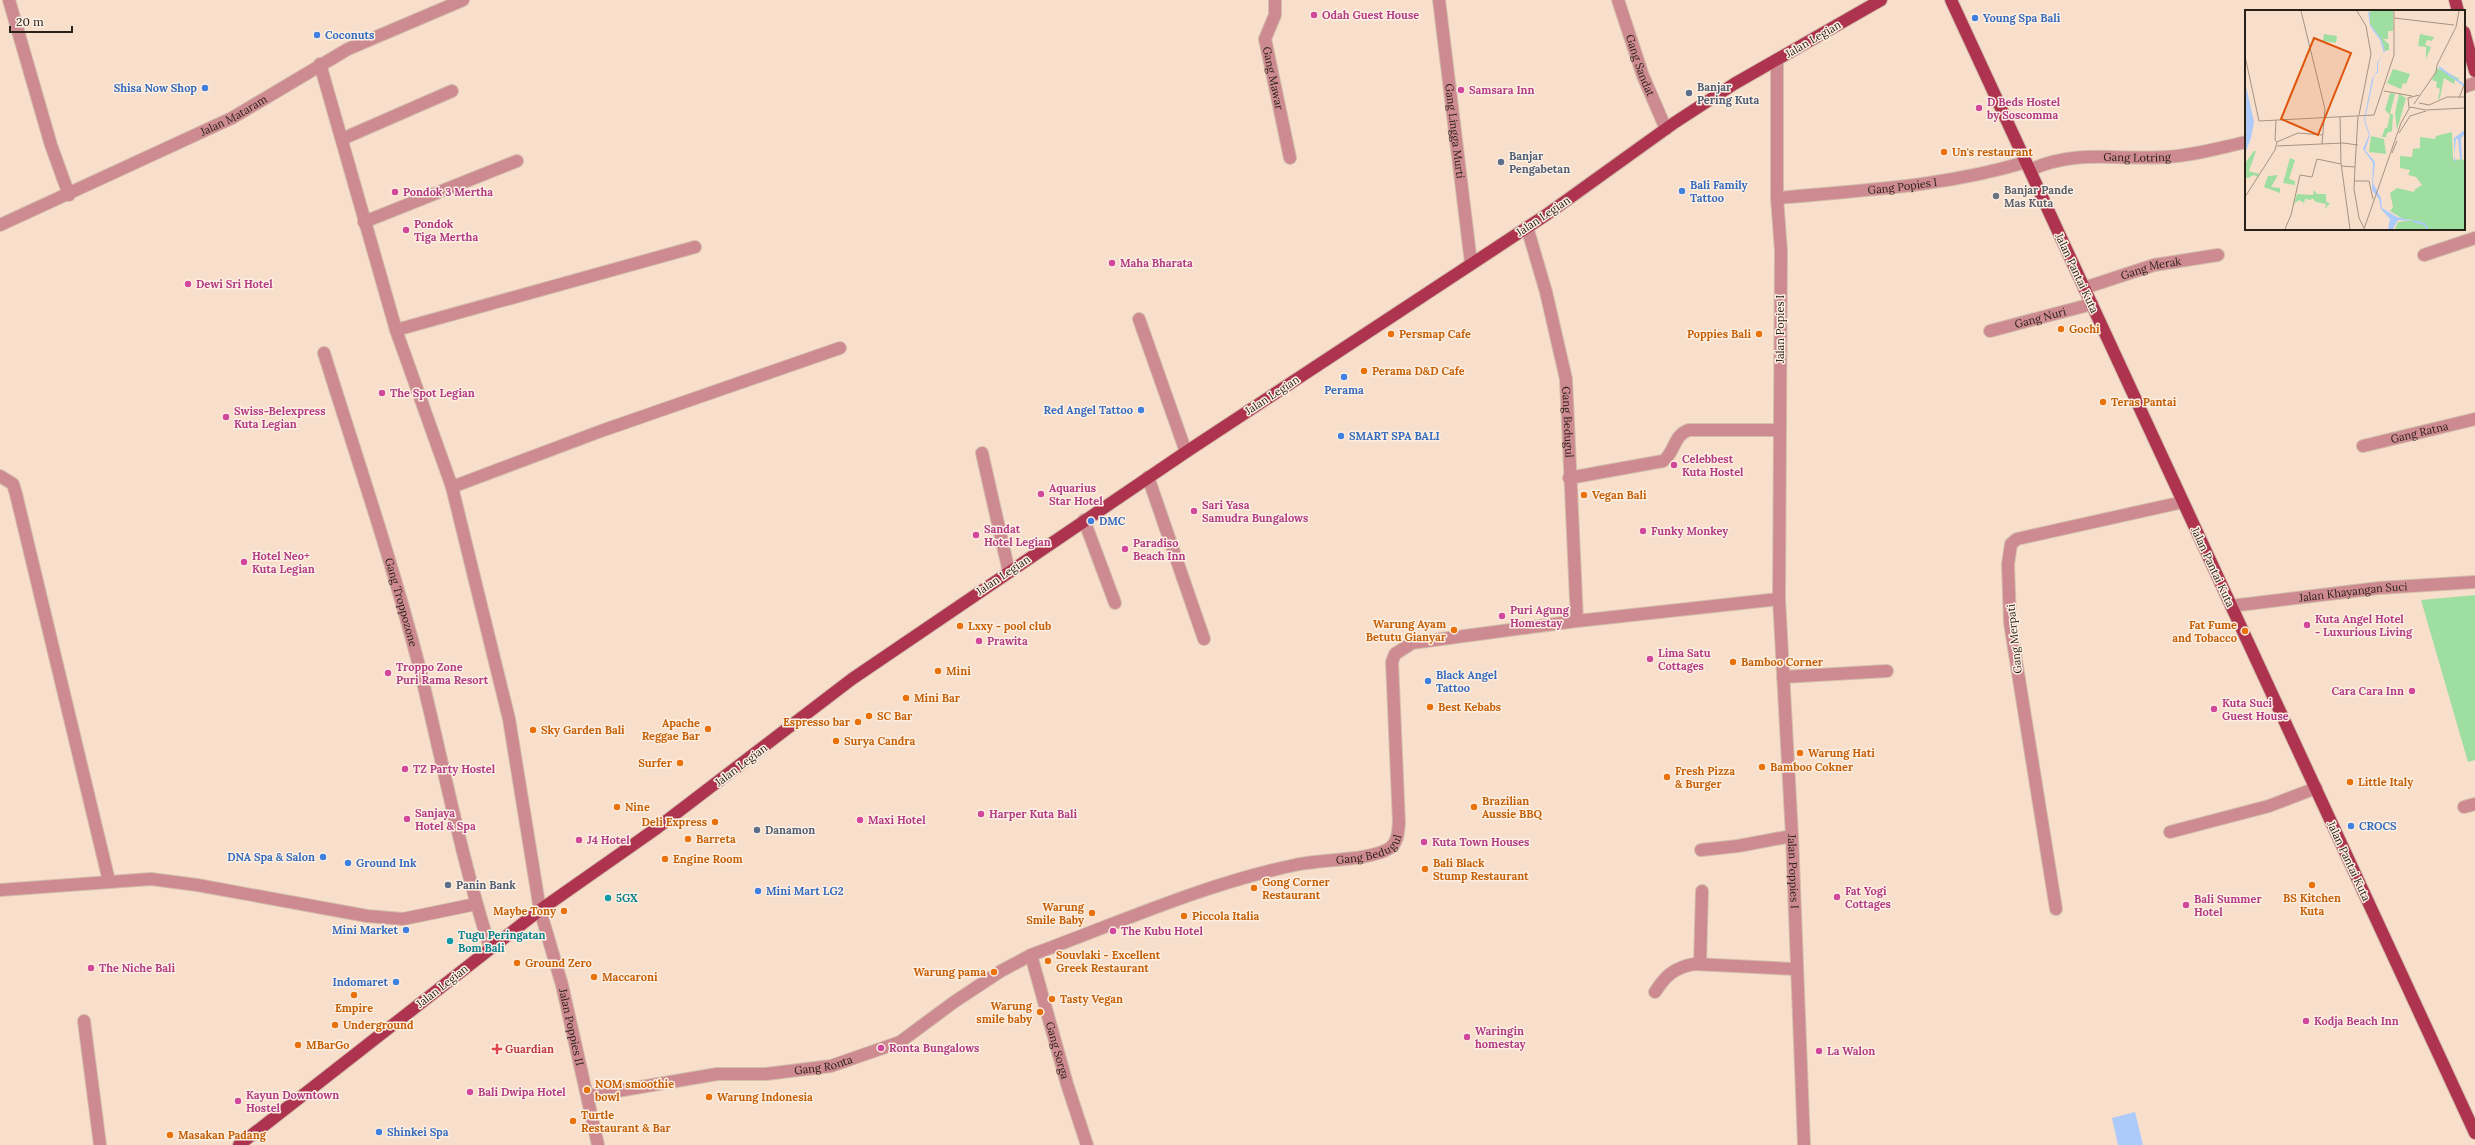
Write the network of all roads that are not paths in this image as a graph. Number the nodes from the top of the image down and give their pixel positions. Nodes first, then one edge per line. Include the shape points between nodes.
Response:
1 (9, 0) edge
2 (463, 0) edge
3 (1275, 0) edge
4 (1439, 0) edge
5 (1618, 0) edge
6 (1880, 0) edge
7 (1951, 0) edge
8 (2455, 0) edge
9 (2458, 10) edge
10 (2465, 36) edge
11 (1776, 60) junction
12 (320, 64) junction
13 (2475, 71) edge
14 (2475, 83) edge
15 (2465, 87) edge
16 (452, 91) dead end
17 (1666, 130) junction
18 (342, 139) junction
19 (2245, 142) edge
20 (1290, 158) dead end
21 (517, 161) dead end
22 (2028, 166) junction
23 (68, 195) junction
24 (1777, 198) junction
25 (364, 222) junction
26 (0, 225) edge
27 (1527, 228) junction
28 (2475, 238) edge
29 (695, 247) dead end
30 (2218, 255) dead end
31 (2424, 255) dead end
32 (1471, 262) junction
33 (2084, 288) junction
34 (2092, 304) junction
35 (1139, 319) dead end
36 (396, 330) junction
37 (1990, 332) dead end
38 (840, 348) dead end
39 (324, 353) dead end
40 (2475, 419) edge
41 (1780, 430) junction
42 (2363, 446) dead end
43 (982, 452) dead end
44 (1186, 452) junction
45 (0, 476) edge
46 (1148, 477) junction
47 (1569, 478) junction
48 (452, 487) junction
49 (2183, 502) junction
50 (1084, 520) junction
51 (1009, 572) junction
52 (2475, 582) edge
53 (1780, 599) junction
54 (1115, 603) dead end
55 (2231, 606) junction
56 (1577, 621) junction
57 (1204, 639) dead end
58 (1887, 670) dead end
59 (1783, 677) junction
60 (2316, 788) junction
61 (2170, 832) dead end
62 (1792, 836) junction
63 (1701, 850) dead end
64 (109, 881) junction
65 (0, 890) edge
66 (1702, 891) dead end
67 (476, 904) junction
68 (2056, 909) dead end
69 (540, 910) junction
70 (490, 948) junction
71 (1031, 955) junction
72 (1700, 964) junction
73 (1795, 969) junction
74 (1655, 992) dead end
75 (84, 1021) dead end
76 (588, 1096) junction
77 (2475, 1133) edge
78 (100, 1145) edge
79 (239, 1145) edge
80 (598, 1145) edge
81 (1087, 1145) edge
82 (1804, 1145) edge

1 - 23 street
2 - 12 street, Jalan Mataram via 348,49
3 - 20 street, Gang Mawar via 1275,15 1265,39
4 - 32 street, Gang Lingga Murti
5 - 17 street, Gang Sandat via 1642,76
6 - 11 main road, Jalan Legian
7 - 22 main road, Jalan Pantai Kuta
8 - 9 main road
10 - 13 main road
11 - 17 main road, Jalan Legian via 1734,84
11 - 24 street, Jalan Popies I
12 - 18 street, Jalan Poppies II
12 - 23 street, Jalan Mataram via 232,118
14 - 15 street
16 - 18 street
17 - 27 main road, Jalan Legian
18 - 25 street, Jalan Poppies II
19 - 22 street, Gang Lotring via 2179,156 2067,158
21 - 25 street
22 - 24 street, Gang Popies I via 1906,188
22 - 33 main road, Jalan Pantai Kuta
23 - 26 street, Jalan Mataram
24 - 41 street, Jalan Popies I via 1781,251
25 - 36 street, Jalan Poppies II
27 - 32 main road, Jalan Legian
27 - 47 street, Gang Bedugul via 1546,292 1566,379
28 - 31 street
29 - 36 street
30 - 33 street, Gang Merak via 2154,265
32 - 44 main road, Jalan Legian via 1388,321
33 - 34 main road, Jalan Pantai Kuta
34 - 37 street, Gang Nuri
34 - 49 main road, Jalan Pantai Kuta
35 - 44 street
36 - 48 street, Jalan Poppies II
38 - 48 street via 601,431
39 - 67 street, Gang Troppozone via 376,514 416,656 458,840
40 - 42 street, Gang Ratna
41 - 47 street via 1689,430 1680,434 1668,458 1663,461
41 - 53 street, Jalan Popies I
43 - 51 street
44 - 46 main road, Jalan Legian
45 - 64 street via 13,484 16,494
46 - 50 main road, Jalan Legian
46 - 57 street
47 - 56 street, Gang Bedugul
48 - 69 street, Jalan Poppies II via 509,719
49 - 55 main road, Jalan Pantai Kuta
49 - 68 street, Gang Merpati via 2017,539 2011,544 2008,572 2014,658
50 - 51 main road, Jalan Legian
50 - 54 street
51 - 69 main road, Jalan Legian via 852,680 657,828
52 - 55 street, Jalan Khayangan Suci via 2378,588
53 - 56 street, Gang Bedugul
53 - 59 street, Jalan Poppies I
55 - 60 main road, Jalan Pantai Kuta
56 - 71 street, Gang Bedugul via 1412,643 1395,654 1392,662 1399,823 1398,836 1391,847 1377,854 1297,864 1256,873
58 - 59 street
59 - 62 street, Jalan Poppies I
60 - 61 street via 2269,806
60 - 77 main road, Jalan Pantai Kuta
62 - 63 street
62 - 73 street, Jalan Poppies I
64 - 65 street
64 - 67 street via 151,879 198,885 366,916 403,919
66 - 72 street
67 - 70 street, Gang Troppozone
69 - 70 main road, Jalan Legian
69 - 76 street, Jalan Poppies II via 562,985
70 - 79 main road, Jalan Legian
71 - 76 street, Gang Ronta via 954,1002 900,1042 838,1064 817,1069 766,1074 717,1074
71 - 81 street, Gang Sorga
72 - 73 street
72 - 74 street via 1678,967 1664,979
73 - 82 street, Jalan Poppies I
75 - 78 street
76 - 80 street, Jalan Poppies II

